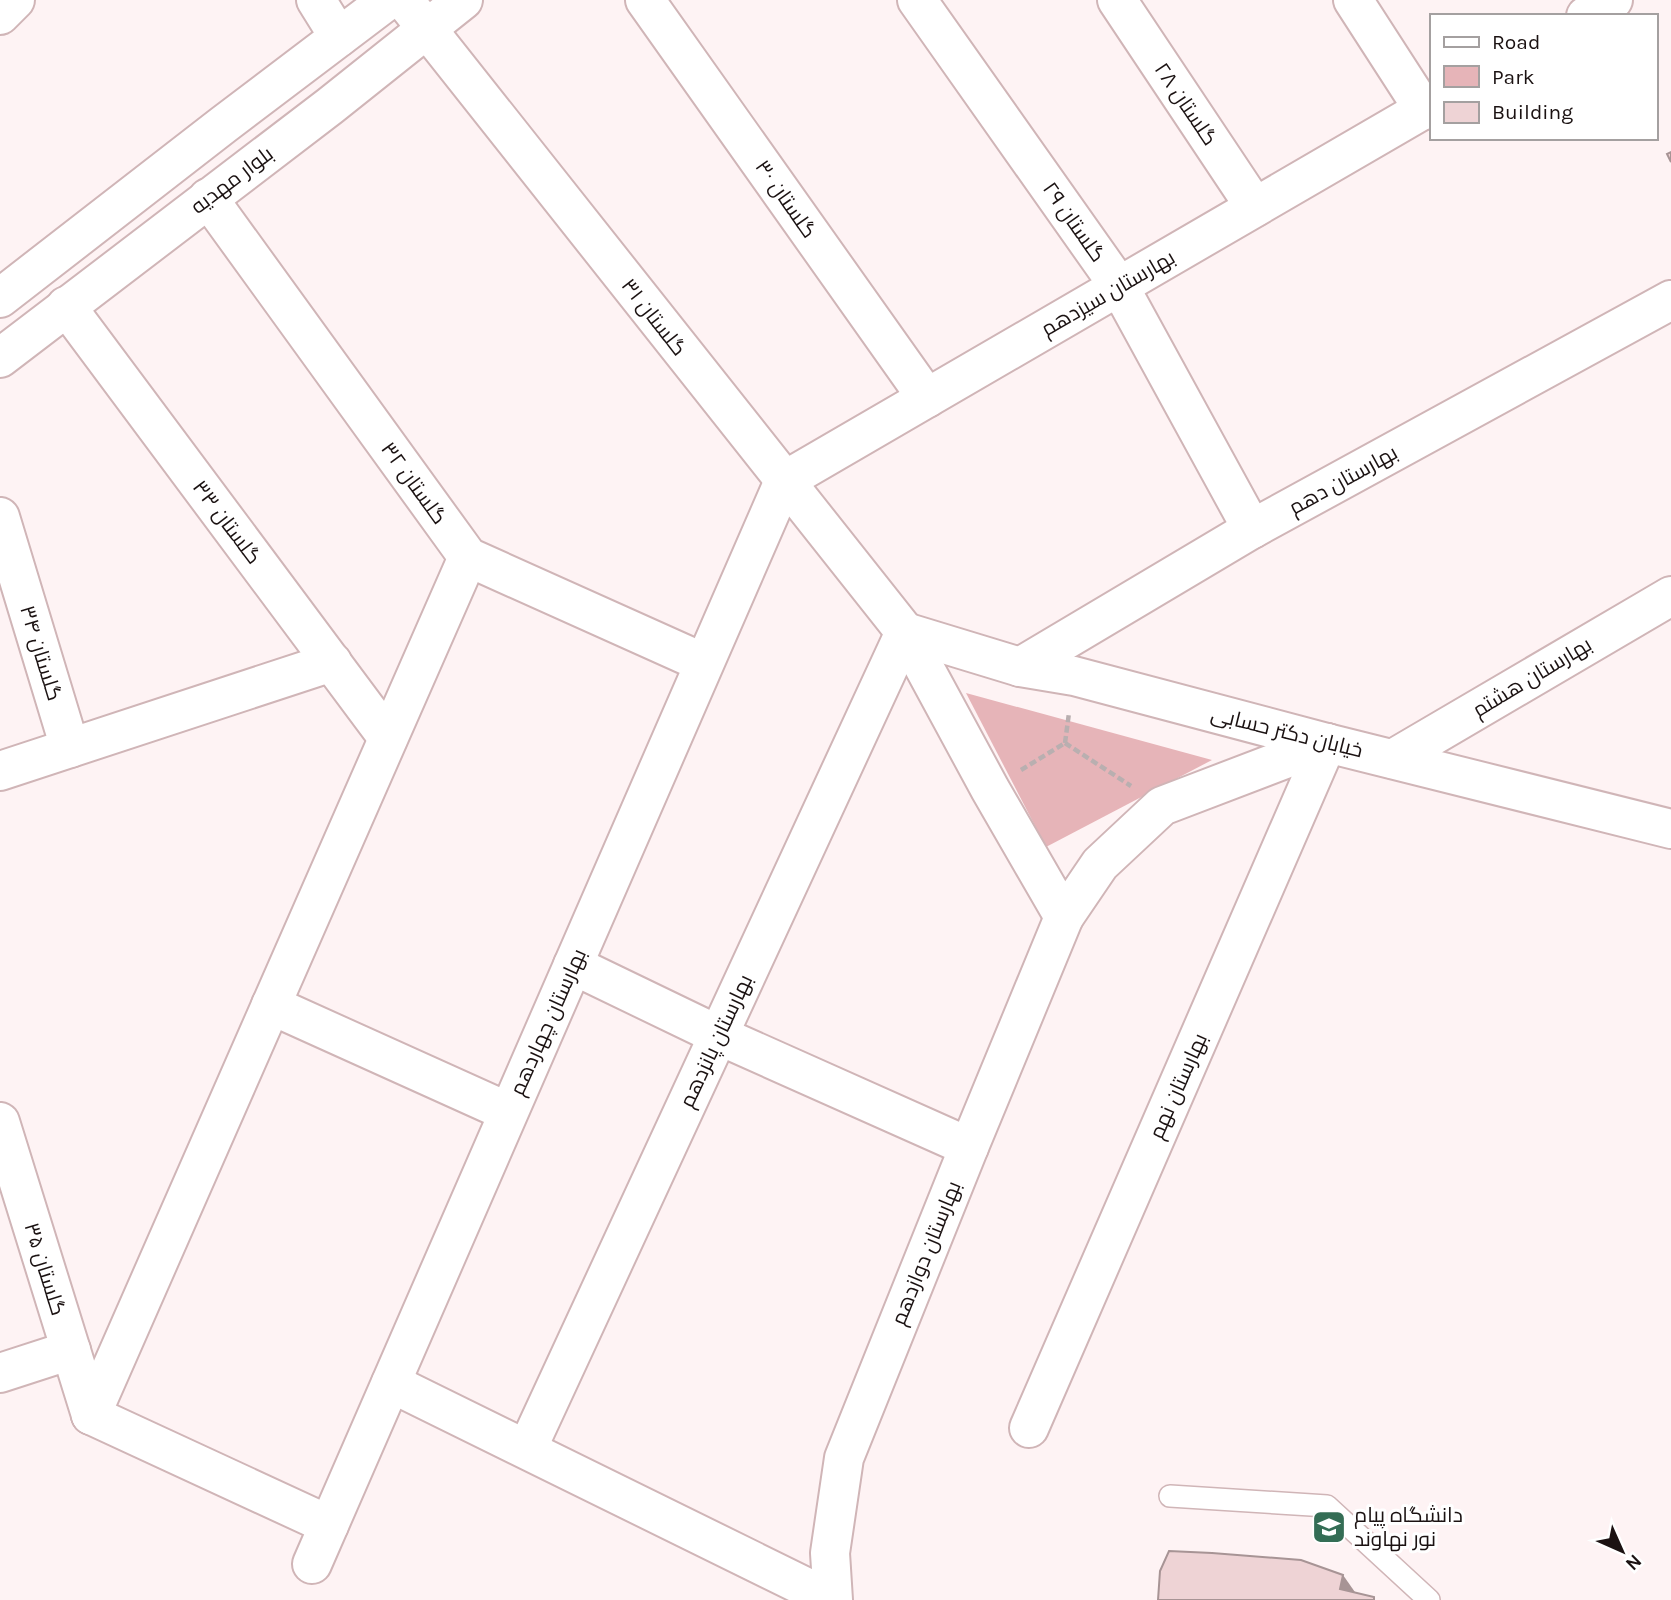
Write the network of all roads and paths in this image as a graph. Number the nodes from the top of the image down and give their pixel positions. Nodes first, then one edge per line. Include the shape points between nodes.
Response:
1 (316, 0) edge
2 (388, 0) edge
3 (463, 0) edge
4 (645, 0) edge
5 (917, 0) edge
6 (1117, 0) edge
7 (1353, 0) edge
8 (1613, 0) edge
9 (1589, 14) edge
10 (415, 15) edge
11 (339, 37) junction
12 (1427, 107) edge
13 (208, 198) junction
14 (1255, 207) junction
15 (1119, 286) junction
16 (0, 298) edge
17 (1671, 300) edge
18 (66, 306) junction
19 (0, 358) edge
20 (927, 398) junction
21 (784, 481) junction
22 (0, 517) edge
23 (1252, 529) junction
24 (468, 557) junction
25 (1671, 596) edge
26 (905, 632) junction
27 (332, 662) junction
28 (704, 663) junction
29 (1020, 667) junction
30 (388, 738) junction
31 (1327, 743) junction
32 (69, 748) junction
33 (1394, 759) junction
34 (0, 771) edge
35 (990, 789) junction
36 (1162, 806) junction
37 (1671, 829) edge
38 (1064, 917) junction
39 (573, 965) junction
40 (271, 1005) junction
41 (718, 1035) junction
42 (508, 1112) junction
43 (0, 1122) edge
44 (969, 1147) junction
45 (15, 1225) edge
46 (71, 1350) junction
47 (0, 1373) edge
48 (391, 1383) junction
49 (91, 1415) junction
50 (1029, 1428) dead end
51 (527, 1449) junction
52 (1170, 1496) dead end
53 (329, 1525) junction
54 (312, 1564) dead end
55 (790, 1590) edge
56 (832, 1600) edge
57 (1429, 1600) edge

1 - 11 street
2 - 11 street
3 - 10 street, بلوار مهدیه
4 - 20 street, گلستان ۳۰
5 - 15 street, گلستان ۲۹
6 - 14 street, گلستان ۲۸
7 - 12 street
8 - 9 street
10 - 13 street, بلوار مهدیه
10 - 21 street, گلستان ۳۱
11 - 16 street
12 - 14 street, بهارستان سیزدهم
13 - 18 street, بلوار مهدیه
13 - 24 street, گلستان ۳۲
14 - 15 street, بهارستان سیزدهم
15 - 20 street, بهارستان سیزدهم
15 - 23 street, گلستان ۲۹
17 - 23 street, بهارستان دهم
18 - 19 street, بلوار مهدیه
18 - 27 street, گلستان ۳۳
20 - 21 street, بهارستان سیزدهم
21 - 26 street, گلستان ۳۱
21 - 28 street, بهارستان چهاردهم
22 - 32 street, گلستان ۳۴
23 - 29 street, بهارستان دهم
24 - 28 street, گلستان ۳۲
24 - 30 street
25 - 33 street, بهارستان هشتم
26 - 29 street, خیابان دکتر حسابی
26 - 35 street, گلستان ۳۱
26 - 41 street, بهارستان پانزدهم
27 - 30 street, گلستان ۳۳
27 - 32 street
28 - 39 street, بهارستان چهاردهم
29 - 31 street, خیابان دکتر حسابی via 1074,676
30 - 40 street
31 - 33 street, خیابان دکتر حسابی
31 - 36 street
31 - 50 street, بهارستان نهم
32 - 34 street
33 - 37 street, خیابان دکتر حسابی
35 - 36 path via 1065,743
35 - 38 street, گلستان ۳۱
36 - 38 street, بهارستان دوازدهم via 1100,863
38 - 44 street, بهارستان دوازدهم
39 - 41 street
39 - 42 street, بهارستان چهاردهم
40 - 42 street
40 - 49 street
41 - 44 street
41 - 51 street, بهارستان پانزدهم
42 - 48 street, بهارستان چهاردهم
43 - 45 street, گلستان ۳۵
44 - 56 street, بهارستان دوازدهم via 844,1458 830,1553
45 - 46 street, گلستان ۳۵
46 - 47 street
46 - 49 street, گلستان ۳۵
48 - 51 street
48 - 53 street, بهارستان چهاردهم
49 - 53 street
51 - 55 street
52 - 57 lane via 1327,1506
53 - 54 street, بهارستان چهاردهم
55 - 56 street

